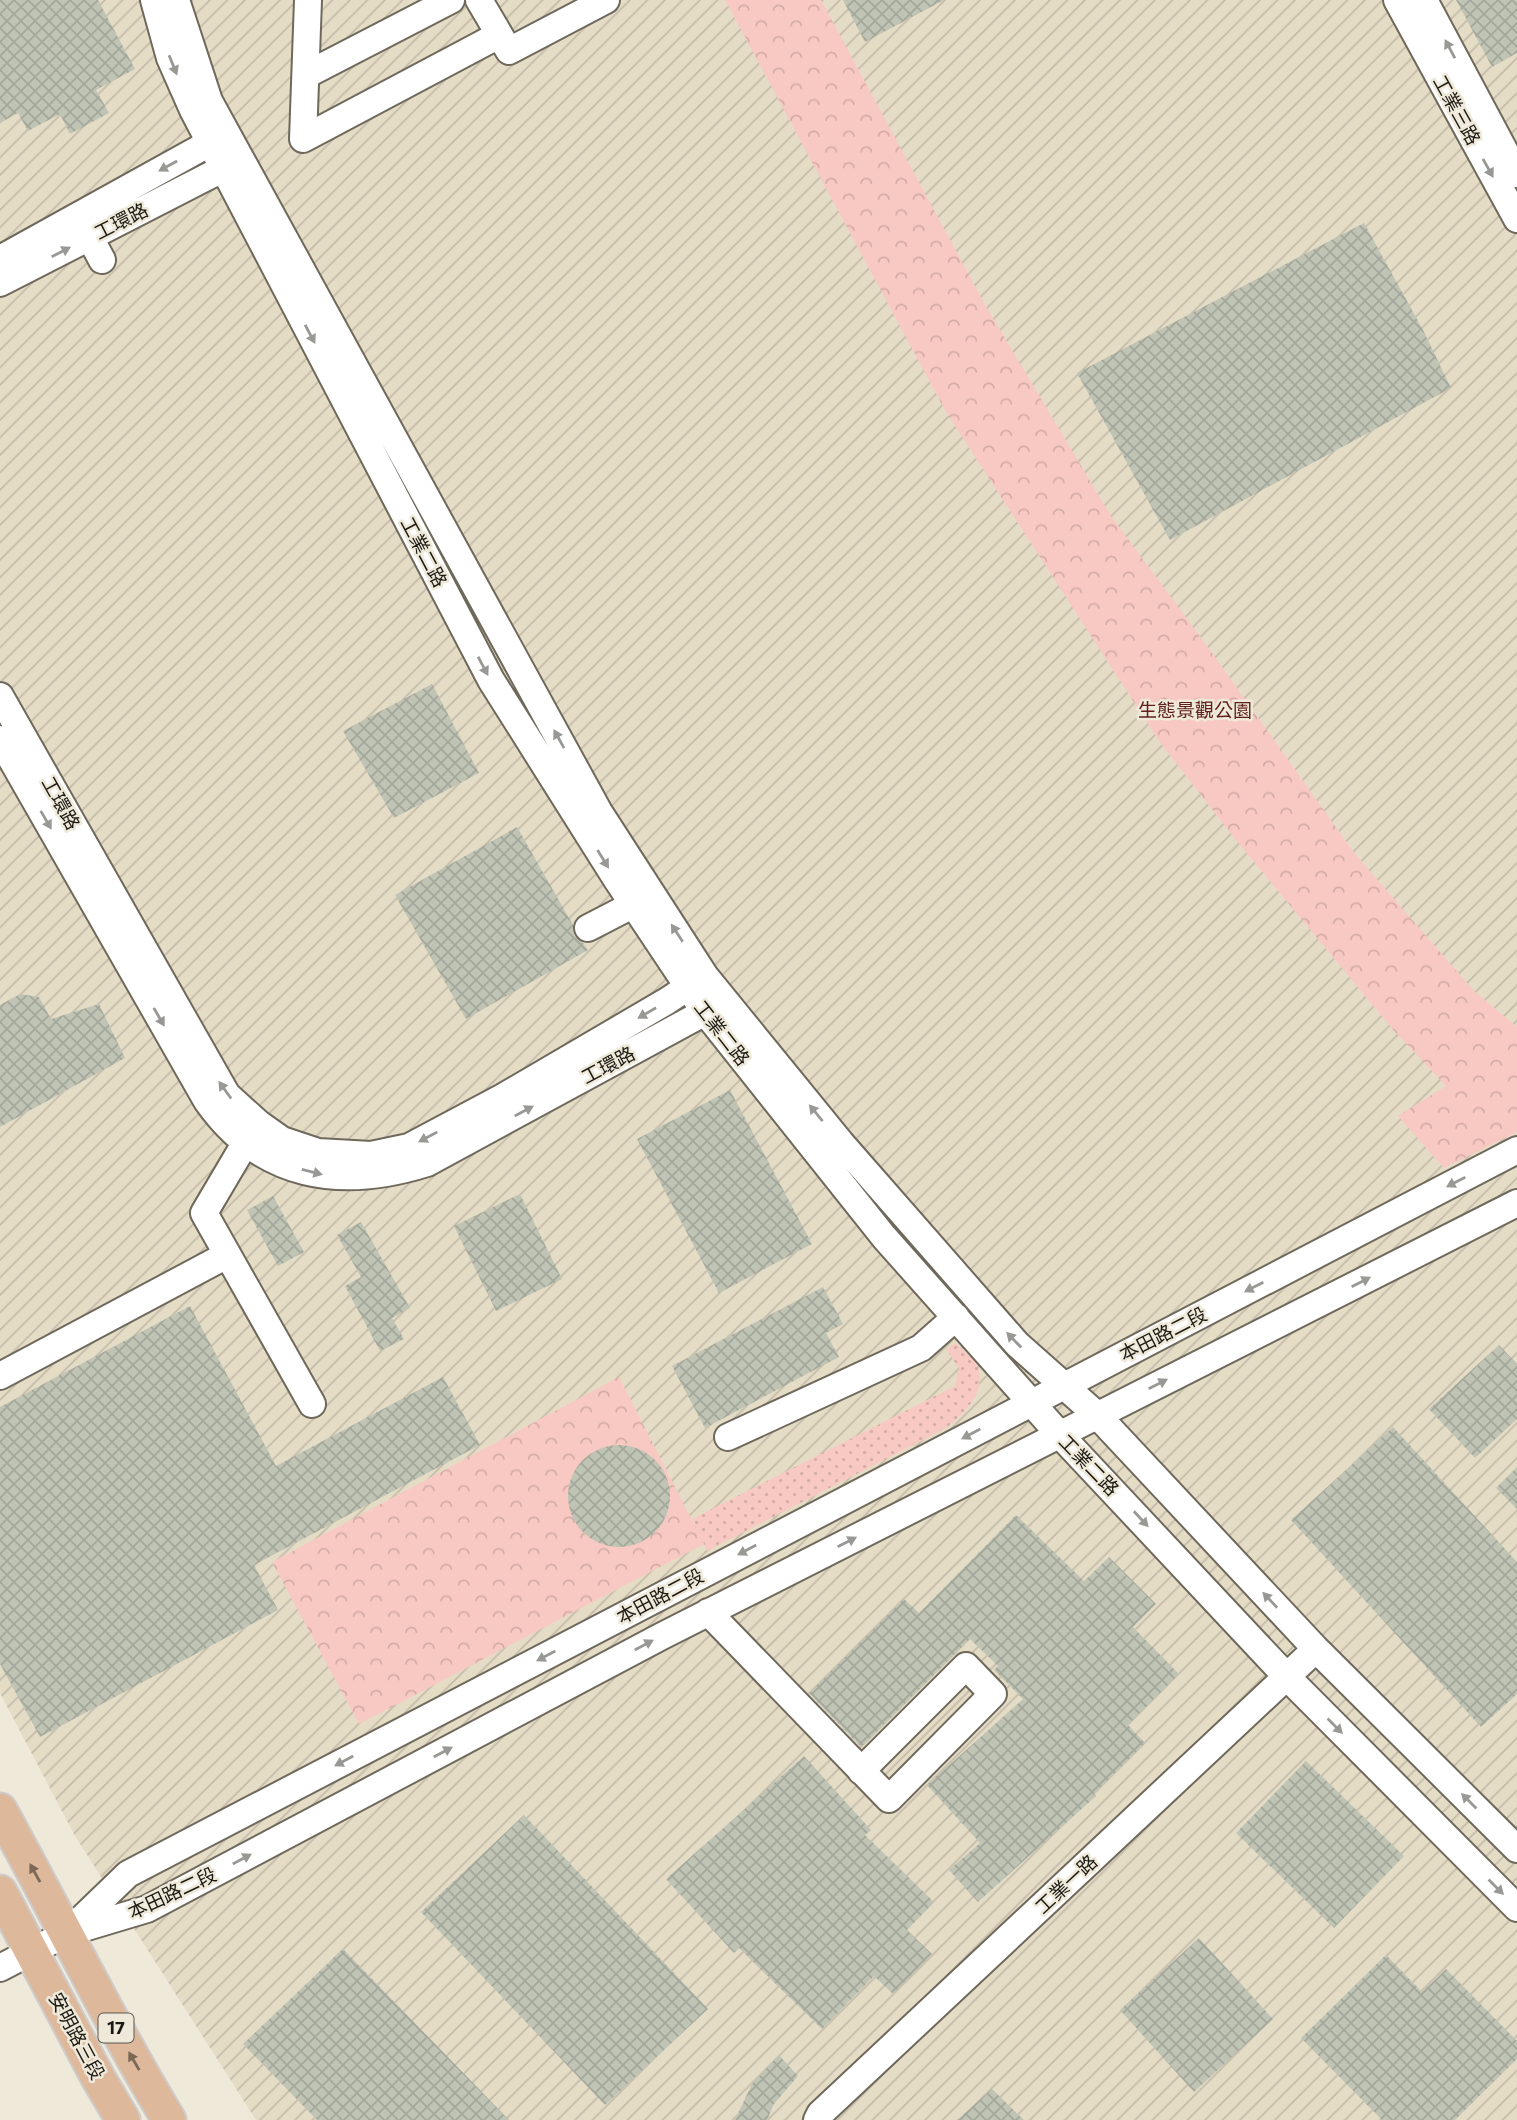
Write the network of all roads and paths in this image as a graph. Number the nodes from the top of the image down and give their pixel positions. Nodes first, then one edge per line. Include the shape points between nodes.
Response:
1 (154, 0) edge
2 (176, 0) edge
3 (333, 0) edge
4 (451, 0) edge
5 (479, 0) edge
6 (606, 0) edge
7 (1397, 0) edge
8 (1424, 0) edge
9 (308, 6) edge
10 (499, 35) junction
11 (306, 75) junction
12 (1465, 101) junction
13 (219, 138) junction
14 (233, 164) junction
15 (1517, 174) edge
16 (1517, 219) edge
17 (84, 226) junction
18 (0, 259) edge
19 (102, 260) dead end
20 (0, 283) edge
21 (352, 388) junction
22 (414, 474) junction
23 (389, 486) junction
24 (490, 613) junction
25 (462, 625) junction
26 (0, 696) edge
27 (0, 739) edge
28 (29, 768) junction
29 (643, 900) junction
30 (589, 928) dead end
31 (696, 982) junction
32 (715, 1007) junction
33 (485, 1119) junction
34 (251, 1133) junction
35 (1517, 1150) edge
36 (835, 1155) junction
37 (1517, 1203) edge
38 (227, 1255) junction
39 (956, 1317) junction
40 (0, 1376) edge
41 (1064, 1385) junction
42 (1031, 1402) junction
43 (312, 1404) dead end
44 (1097, 1415) junction
45 (1060, 1434) junction
46 (728, 1437) dead end
47 (708, 1612) junction
48 (1316, 1649) junction
49 (1287, 1677) junction
50 (861, 1771) junction
51 (0, 1810) edge
52 (1517, 1849) edge
53 (0, 1892) edge
54 (1517, 1908) edge
55 (67, 1933) junction
56 (33, 1951) junction
57 (0, 1968) edge
58 (123, 2120) edge
59 (169, 2120) edge
60 (817, 2120) edge

1 -> 13 street, 工業二路 via 170,58
2 - 13 street, 工業二路
3 - 9 street
4 - 11 street
5 - 10 street
6 - 10 street via 509,51
7 - 12 street, 工業三路
12 -> 8 street, 工業三路
9 - 11 street
10 - 11 street via 303,139
12 - 15 street, 工業三路
12 -> 16 street, 工業三路
13 - 14 street, 工業二路
13 -> 17 street, 工環路
14 - 17 street, 工環路
14 - 21 street, 工業二路
17 - 18 street, 工環路
17 - 19 street
20 -> 17 street, 工環路
21 - 22 street, 工業二路
21 - 23 street, 工業二路
22 - 23 street
22 - 24 street, 工業二路
23 - 25 street, 工業二路
24 - 25 street
29 -> 24 street, 工業二路
25 -> 29 street, 工業二路 via 491,680
26 - 28 street, 工環路
27 - 28 street, 工環路
28 - 34 street, 工環路 via 117,922
29 - 30 street
29 - 31 street, 工業二路
31 - 32 street, 工業二路
31 -> 33 street, 工環路
33 -> 32 street, 工環路
32 - 36 street, 工業二路
33 - 34 street, 工環路 via 409,1147 371,1155 318,1152
34 - 38 street via 204,1213
35 -> 41 street, 本田路二段
36 - 39 street, 工業二路 via 884,1237
41 -> 36 street, 工業二路 via 1017,1344
44 -> 37 street, 本田路二段
38 - 40 street
38 - 43 street
39 - 42 street, 工業二路
39 - 46 street via 920,1348
41 - 42 street, 本田路二段
41 - 44 street, 工業二路
42 - 45 street, 工業二路
42 -> 55 street, 本田路二段 via 128,1874
44 - 45 street, 本田路二段
48 -> 44 street, 工業二路
47 -> 45 street, 本田路二段
45 -> 49 street, 工業二路
47 - 50 street
55 -> 47 street, 本田路二段 via 147,1909
48 - 49 street, 工業一路
52 -> 48 street, 工業二路
49 -> 54 street, 工業二路
49 - 60 street, 工業一路
50 - 50 street via 889,1799 993,1694 966,1666
55 -> 51 main road, 17
53 - 56 main road, 17
55 - 56 street
59 -> 55 main road, 安明路三段 / 17
56 - 57 street
56 - 58 main road, 安明路三段 / 17

